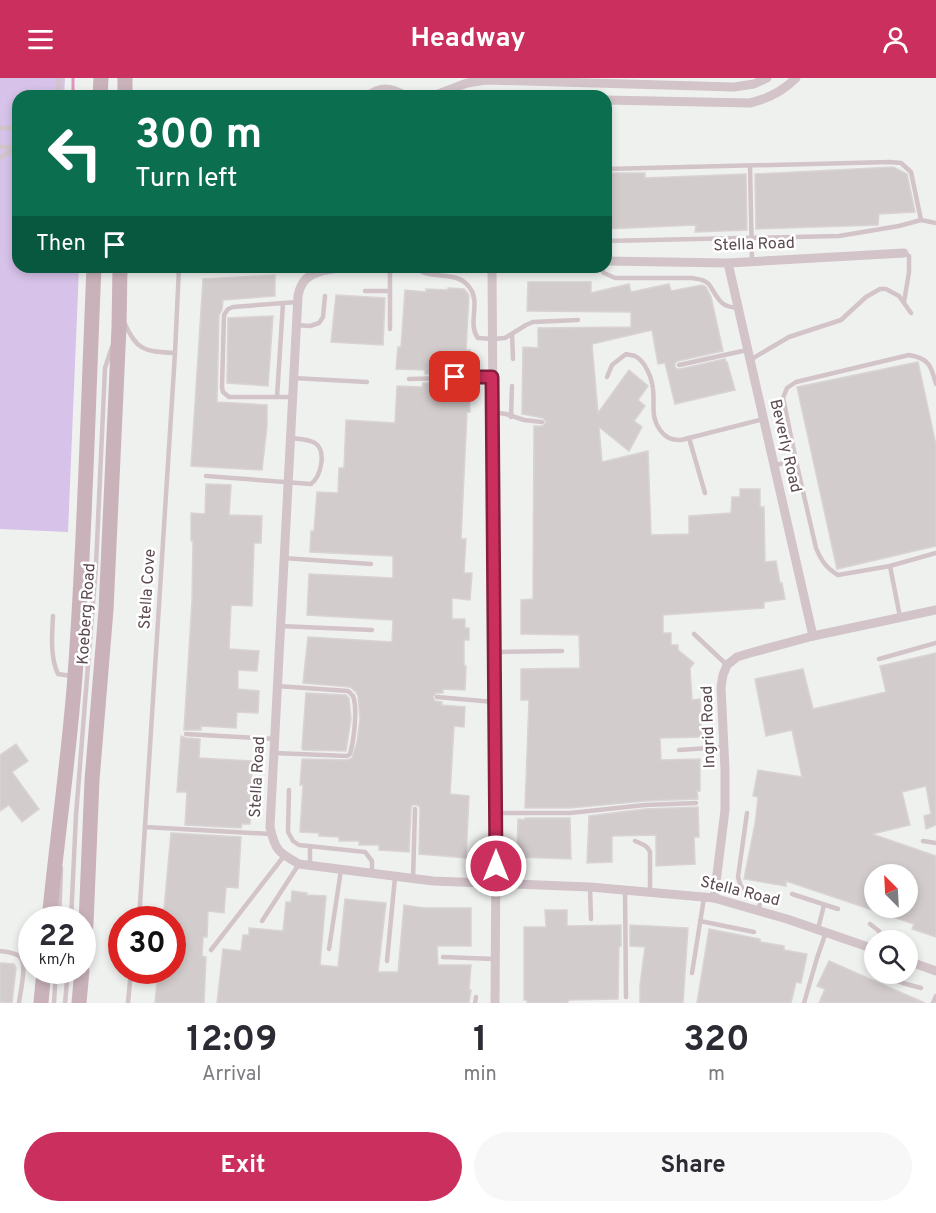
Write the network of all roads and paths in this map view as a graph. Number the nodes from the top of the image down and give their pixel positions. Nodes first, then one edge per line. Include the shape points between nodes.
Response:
1 (767, 78) edge
2 (796, 78) edge
3 (449, 90) edge
4 (612, 100) edge
5 (750, 166) junction
6 (612, 169) edge
7 (921, 220) junction
8 (936, 223) edge
9 (752, 238) junction
10 (612, 241) edge
11 (904, 253) joint
12 (612, 261) edge
13 (752, 261) junction
14 (728, 263) junction
15 (94, 273) edge
16 (120, 273) edge
17 (179, 273) edge
18 (314, 273) edge
19 (390, 273) edge
20 (422, 273) edge
21 (492, 273) edge
22 (604, 273) edge
23 (365, 291) dead end
24 (390, 291) junction
25 (325, 297) dead end
26 (297, 302) junction
27 (904, 302) junction
28 (283, 303) junction
29 (119, 308) junction
30 (738, 308) junction
31 (911, 313) dead end
32 (578, 320) dead end
33 (296, 325) junction
34 (119, 327) junction
35 (390, 329) dead end
36 (512, 334) junction
37 (492, 339) junction
38 (748, 350) junction
39 (175, 354) junction
40 (513, 359) dead end
41 (750, 360) junction
42 (679, 365) dead end
43 (492, 377) junction
44 (607, 377) dead end
45 (293, 378) junction
46 (409, 378) dead end
47 (367, 382) dead end
48 (936, 384) edge
49 (512, 386) dead end
50 (277, 397) junction
51 (292, 397) junction
52 (492, 412) junction
53 (511, 417) junction
54 (764, 419) junction
55 (542, 422) dead end
56 (290, 438) junction
57 (689, 438) junction
58 (796, 461) junction
59 (774, 465) junction
60 (206, 476) dead end
61 (288, 482) junction
62 (705, 493) dead end
63 (936, 553) edge
64 (284, 558) junction
65 (371, 564) dead end
66 (890, 566) junction
67 (936, 610) edge
68 (53, 616) dead end
69 (901, 618) junction
70 (280, 626) junction
71 (372, 630) dead end
72 (694, 634) dead end
73 (813, 636) junction
74 (936, 643) edge
75 (562, 651) dead end
76 (494, 652) junction
77 (879, 659) dead end
78 (728, 665) junction
79 (75, 676) junction
80 (277, 686) junction
81 (437, 697) dead end
82 (494, 702) junction
83 (186, 734) dead end
84 (275, 740) junction
85 (724, 747) junction
86 (679, 750) dead end
87 (274, 753) junction
88 (289, 790) dead end
89 (696, 803) dead end
90 (415, 809) dead end
91 (495, 813) junction
92 (747, 813) dead end
93 (60, 827) junction
94 (145, 827) junction
95 (272, 834) junction
96 (635, 841) dead end
97 (923, 841) dead end
98 (936, 843) edge
99 (310, 846) junction
100 (284, 856) junction
101 (299, 864) junction
102 (310, 865) junction
103 (341, 870) junction
104 (372, 873) junction
105 (395, 876) junction
106 (413, 879) junction
107 (496, 884) junction
108 (590, 887) junction
109 (626, 889) junction
110 (650, 891) junction
111 (792, 894) dead end
112 (709, 897) junction
113 (824, 905) junction
114 (51, 906) edge
115 (60, 906) edge
116 (72, 906) edge
117 (86, 906) edge
118 (139, 906) edge
119 (838, 909) dead end
120 (759, 911) junction
121 (591, 919) dead end
122 (262, 921) dead end
123 (700, 921) junction
124 (870, 924) dead end
125 (878, 930) edge
126 (822, 931) junction
127 (754, 932) dead end
128 (864, 946) edge
129 (329, 949) dead end
130 (211, 950) dead end
131 (0, 951) edge
132 (443, 957) dead end
133 (495, 959) junction
134 (387, 961) dead end
135 (918, 965) edge
136 (936, 971) edge
137 (692, 972) dead end
138 (43, 984) edge
139 (55, 984) edge
140 (67, 984) edge
141 (81, 984) edge
142 (130, 984) edge
143 (907, 984) edge
144 (921, 988) dead end
145 (936, 996) edge
146 (626, 997) dead end
147 (19, 1003) edge
148 (41, 1003) edge
149 (54, 1003) edge
150 (65, 1003) edge
151 (79, 1003) edge
152 (128, 1003) edge
153 (495, 1003) edge
154 (804, 1003) edge
155 (933, 1003) edge

1 - 3 street via 734,87 486,80
2 - 4 street via 760,101 750,103
5 - 6 lane
5 - 7 lane via 901,163 911,172
5 - 9 lane
7 - 8 lane
7 - 9 lane via 839,236
9 - 10 lane
9 - 13 lane
11 - 13 street, Stella Road
11 - 27 lane via 910,260
12 - 14 street, Stella Road
13 - 14 street, Stella Road
14 - 30 street, Beverly Road
15 - 79 main road, Koeberg Road
16 - 29 main road, Koeberg Road
17 - 39 lane, Stella Cove
18 - 26 street, Stella Road via 305,279
19 - 24 lane
20 - 37 lane via 454,277 469,285 474,296 473,330 478,338
21 - 37 street
22 - 30 lane via 615,278 703,280 724,305
23 - 24 lane
24 - 35 lane
25 - 33 lane via 320,323
26 - 28 lane
26 - 33 street, Stella Road
27 - 31 lane
27 - 41 lane via 891,291 880,289 841,320 789,337
28 - 50 lane
28 - 50 lane via 233,307 224,315 223,392 229,397
29 - 34 main road, Koeberg Road
29 - 39 lane via 138,346
30 - 38 street, Beverly Road
32 - 36 lane via 533,322
33 - 45 street, Stella Road
34 - 116 lane via 105,368 96,565
34 - 117 main road, Koeberg Road
36 - 37 lane
36 - 40 lane
37 - 43 street
38 - 41 street, Beverly Road
38 - 42 lane
39 - 94 lane, Stella Cove
41 - 54 street, Beverly Road
43 - 46 lane
43 - 52 street
44 - 57 lane via 612,365 626,354 641,361 653,387 655,423 669,439
45 - 47 lane
45 - 51 street, Stella Road
48 - 58 lane via 926,360 909,355 796,382 787,388 783,398
49 - 53 lane
50 - 51 lane
51 - 56 street, Stella Road
52 - 53 lane
52 - 76 street
53 - 55 lane
54 - 57 lane
54 - 59 street, Beverly Road
56 - 61 street, Stella Road
56 - 61 lane via 316,444 321,463 311,484
57 - 62 lane
58 - 59 lane
58 - 66 lane via 816,548 829,570 838,575
59 - 73 street, Beverly Road
60 - 61 lane
61 - 64 street, Stella Road
63 - 66 lane
64 - 65 lane
64 - 70 street, Stella Road
66 - 69 lane
67 - 69 street, Ingrid Road
68 - 79 lane via 55,668 58,675
69 - 73 street, Ingrid Road
70 - 71 lane
70 - 80 street, Stella Road
72 - 78 lane
73 - 78 street, Ingrid Road via 737,657
74 - 77 lane
75 - 76 lane
76 - 82 street
78 - 85 street, Ingrid Road via 721,687
79 - 93 main road, Koeberg Road
80 - 84 street, Stella Road
80 - 87 lane via 351,693 355,725 347,756
81 - 82 lane
82 - 91 street
83 - 84 lane
84 - 87 street, Stella Road
85 - 86 lane
85 - 112 street, Ingrid Road via 725,810
87 - 95 street, Stella Road
88 - 99 lane via 288,832 299,845
89 - 91 lane via 570,813
90 - 106 lane
91 - 107 street
92 - 120 lane via 738,877 741,887 758,894
93 - 114 main road, Koeberg Road
93 - 115 lane
94 - 95 lane
94 - 118 lane, Stella Cove
95 - 100 street, Stella Road via 277,850
96 - 110 lane via 650,852
97 - 98 lane
99 - 102 lane
99 - 104 lane via 365,852 372,861
100 - 101 street, Stella Road
100 - 130 lane
101 - 102 street, Stella Road
101 - 122 lane
102 - 103 street, Stella Road
103 - 104 street, Stella Road
103 - 129 lane
104 - 105 street, Stella Road
105 - 106 street, Stella Road
105 - 134 lane
106 - 107 street, Stella Road
107 - 108 street, Stella Road
107 - 133 street
108 - 109 street, Stella Road
108 - 121 lane
109 - 110 street, Stella Road
109 - 146 lane
110 - 112 street, Stella Road
111 - 113 lane
112 - 120 street, Stella Road
112 - 123 lane
113 - 119 lane
113 - 126 lane
120 - 126 street, Stella Road
123 - 127 lane
123 - 137 lane
124 - 125 lane
126 - 128 street, Stella Road
126 - 154 lane
131 - 147 lane via 23,961
132 - 133 lane
133 - 153 street
135 - 136 street
138 - 148 main road
139 - 149 lane
140 - 150 lane
141 - 151 main road
142 - 152 lane
143 - 144 lane
145 - 155 lane

